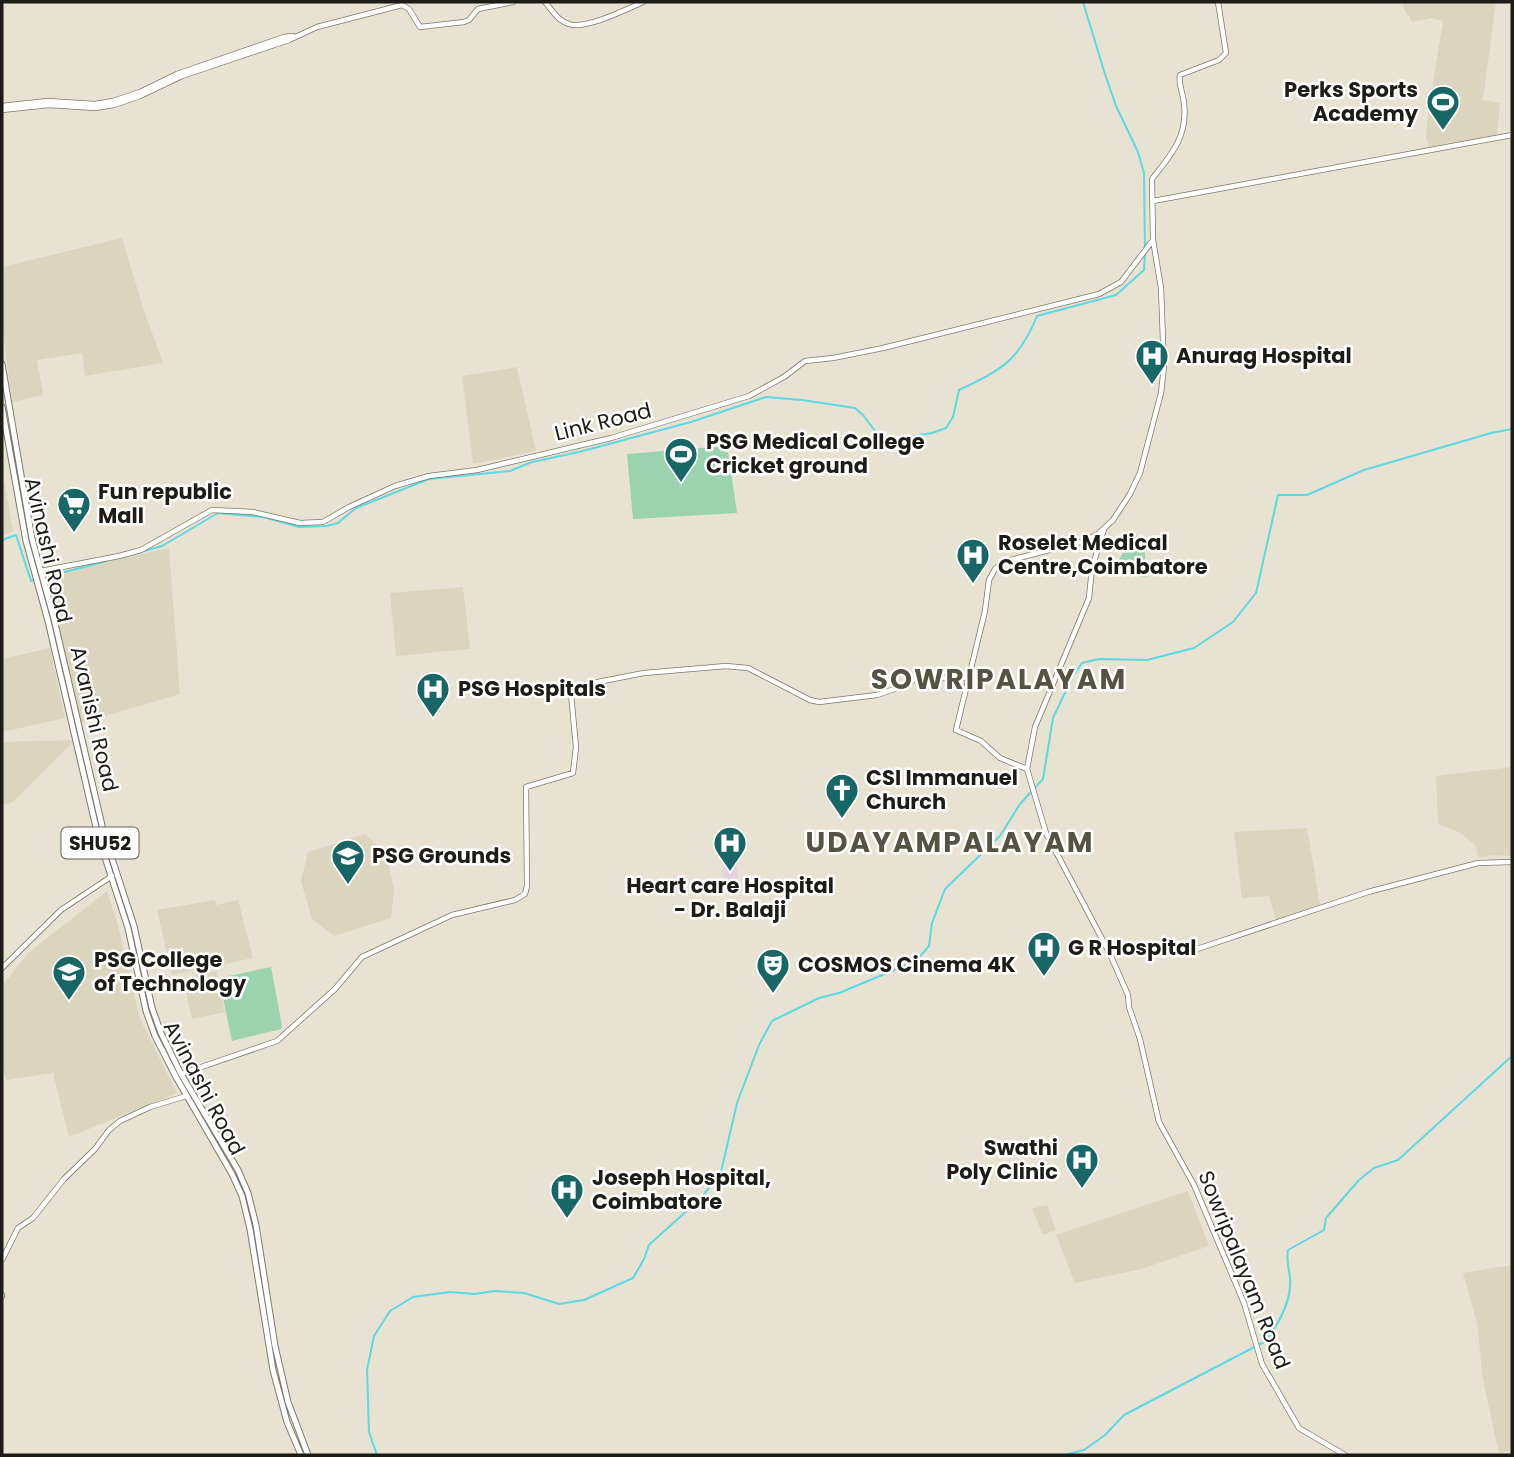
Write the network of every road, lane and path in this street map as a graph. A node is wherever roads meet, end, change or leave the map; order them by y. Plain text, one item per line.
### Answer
1 (513, 2) edge
2 (545, 2) edge
3 (643, 2) edge
4 (1218, 2) edge
5 (2, 108) edge
6 (1512, 135) edge
7 (1153, 201) junction
8 (1152, 242) junction
9 (2, 364) edge
10 (2, 407) edge
11 (1104, 528) junction
12 (40, 572) junction
13 (41, 582) junction
14 (967, 678) junction
15 (1027, 769) junction
16 (1512, 862) edge
17 (112, 876) junction
18 (1109, 952) junction
19 (2, 968) edge
20 (181, 1074) junction
21 (186, 1096) junction
22 (254, 1235) junction
23 (2, 1260) edge
24 (301, 1455) edge
25 (308, 1455) edge
26 (1345, 1455) edge

1 - 5 street
2 - 3 street
4 - 7 street
6 - 7 street
7 - 8 street
8 - 11 street
8 - 12 street, Link Road
9 - 12 main road, SHU52
10 - 12 main road, Avinashi Road / SHU52
11 - 14 street
11 - 15 street
12 - 13 main road, Avinashi Road / SHU52
13 - 17 main road, Avinashi Road / SHU52
13 - 20 main road, Avanishi Road / SHU52
14 - 15 street
14 - 20 street
15 - 18 street, Sowripalayam Road
16 - 18 street
17 - 19 street
17 - 21 main road, Avinashi Road / SHU52
18 - 26 street, Sowripalayam Road
20 - 22 main road, Avinashi Road / SHU52
21 - 22 main road, Avinashi Road / SHU52
21 - 23 street
22 - 24 main road, Avinashi Road / SHU52
22 - 25 main road, Avinashi Road / SHU52

